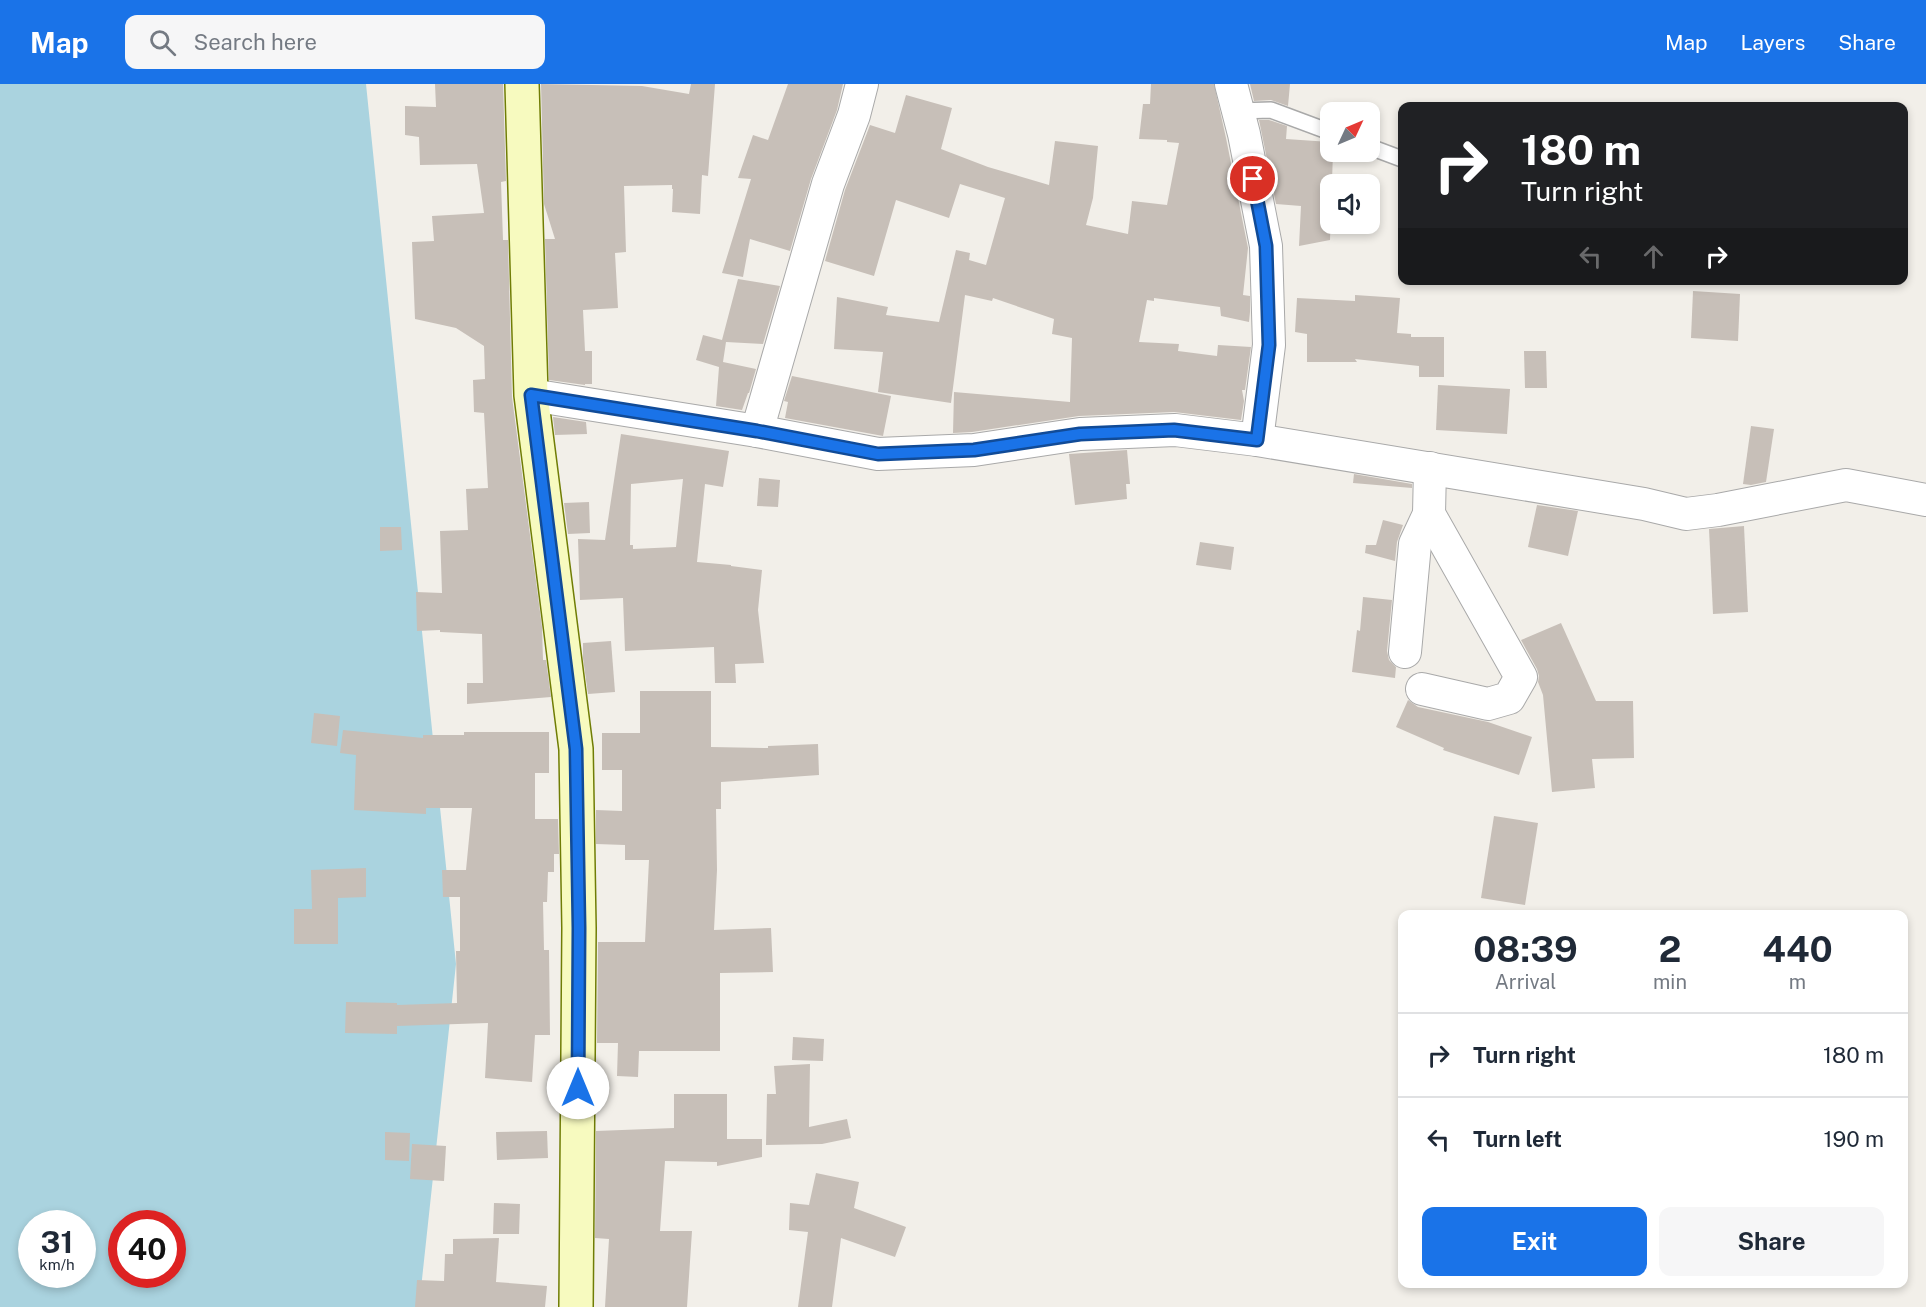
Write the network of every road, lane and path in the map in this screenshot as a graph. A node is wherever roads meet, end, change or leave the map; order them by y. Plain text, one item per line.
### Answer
1 (522, 84) edge
2 (862, 84) edge
3 (1234, 97) edge
4 (1320, 128) edge
5 (1380, 151) edge
6 (1398, 158) edge
7 (531, 395) junction
8 (757, 431) junction
9 (1257, 440) junction
10 (1430, 468) junction
11 (1926, 500) edge
12 (1429, 514) junction
13 (1405, 652) dead end
14 (1422, 689) dead end
15 (576, 1307) edge

1 - 7 street
2 - 8 street
3 - 4 lane
3 - 9 street
5 - 6 lane
7 - 8 street
7 - 15 street
8 - 9 street
9 - 10 street
10 - 11 street
10 - 12 street
12 - 13 street
12 - 14 street

